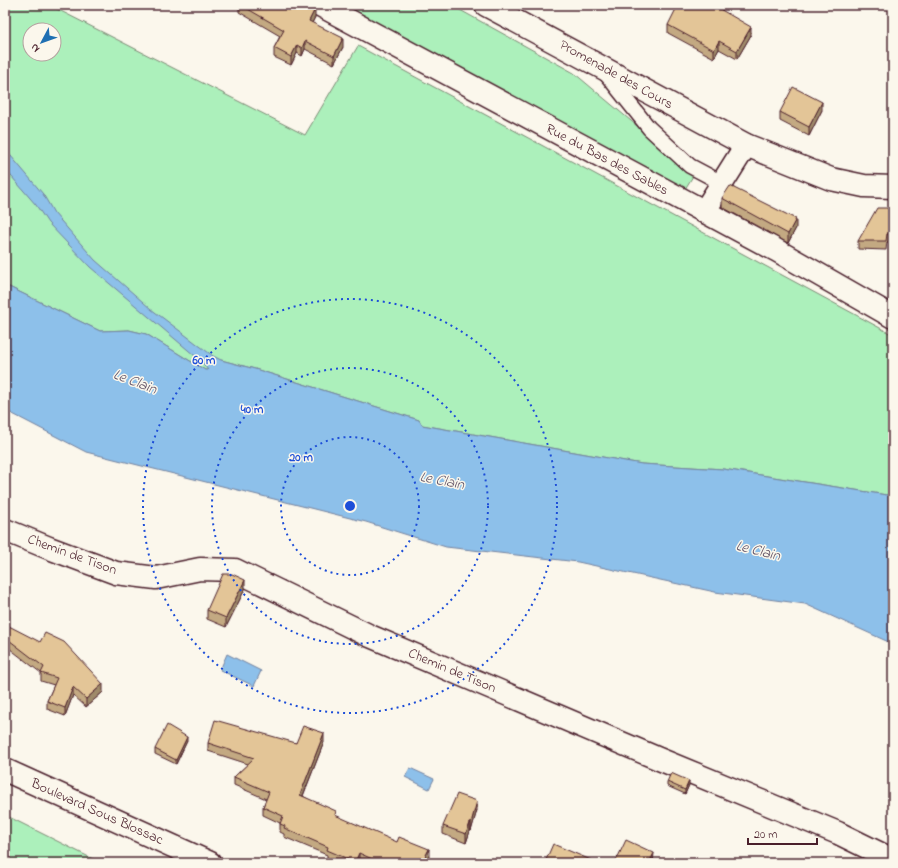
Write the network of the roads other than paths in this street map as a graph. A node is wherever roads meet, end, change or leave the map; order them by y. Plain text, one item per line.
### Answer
1 (320, 5) edge
2 (486, 5) edge
3 (600, 68) junction
4 (746, 145) junction
5 (722, 183) junction
6 (893, 187) edge
7 (704, 212) junction
8 (893, 318) edge
9 (5, 530) edge
10 (5, 770) edge
11 (893, 860) edge
12 (210, 863) edge

1 - 7 street, Rue du Bas des Sables
2 - 3 street, Promenade des Cours
3 - 4 street, Promenade des Cours
3 - 5 lane
4 - 5 street
4 - 6 street, Promenade des Cours
5 - 7 street
7 - 8 street, Rue du Bas des Sables
9 - 11 street, Chemin de Tison
10 - 12 street, Boulevard Sous Blossac

